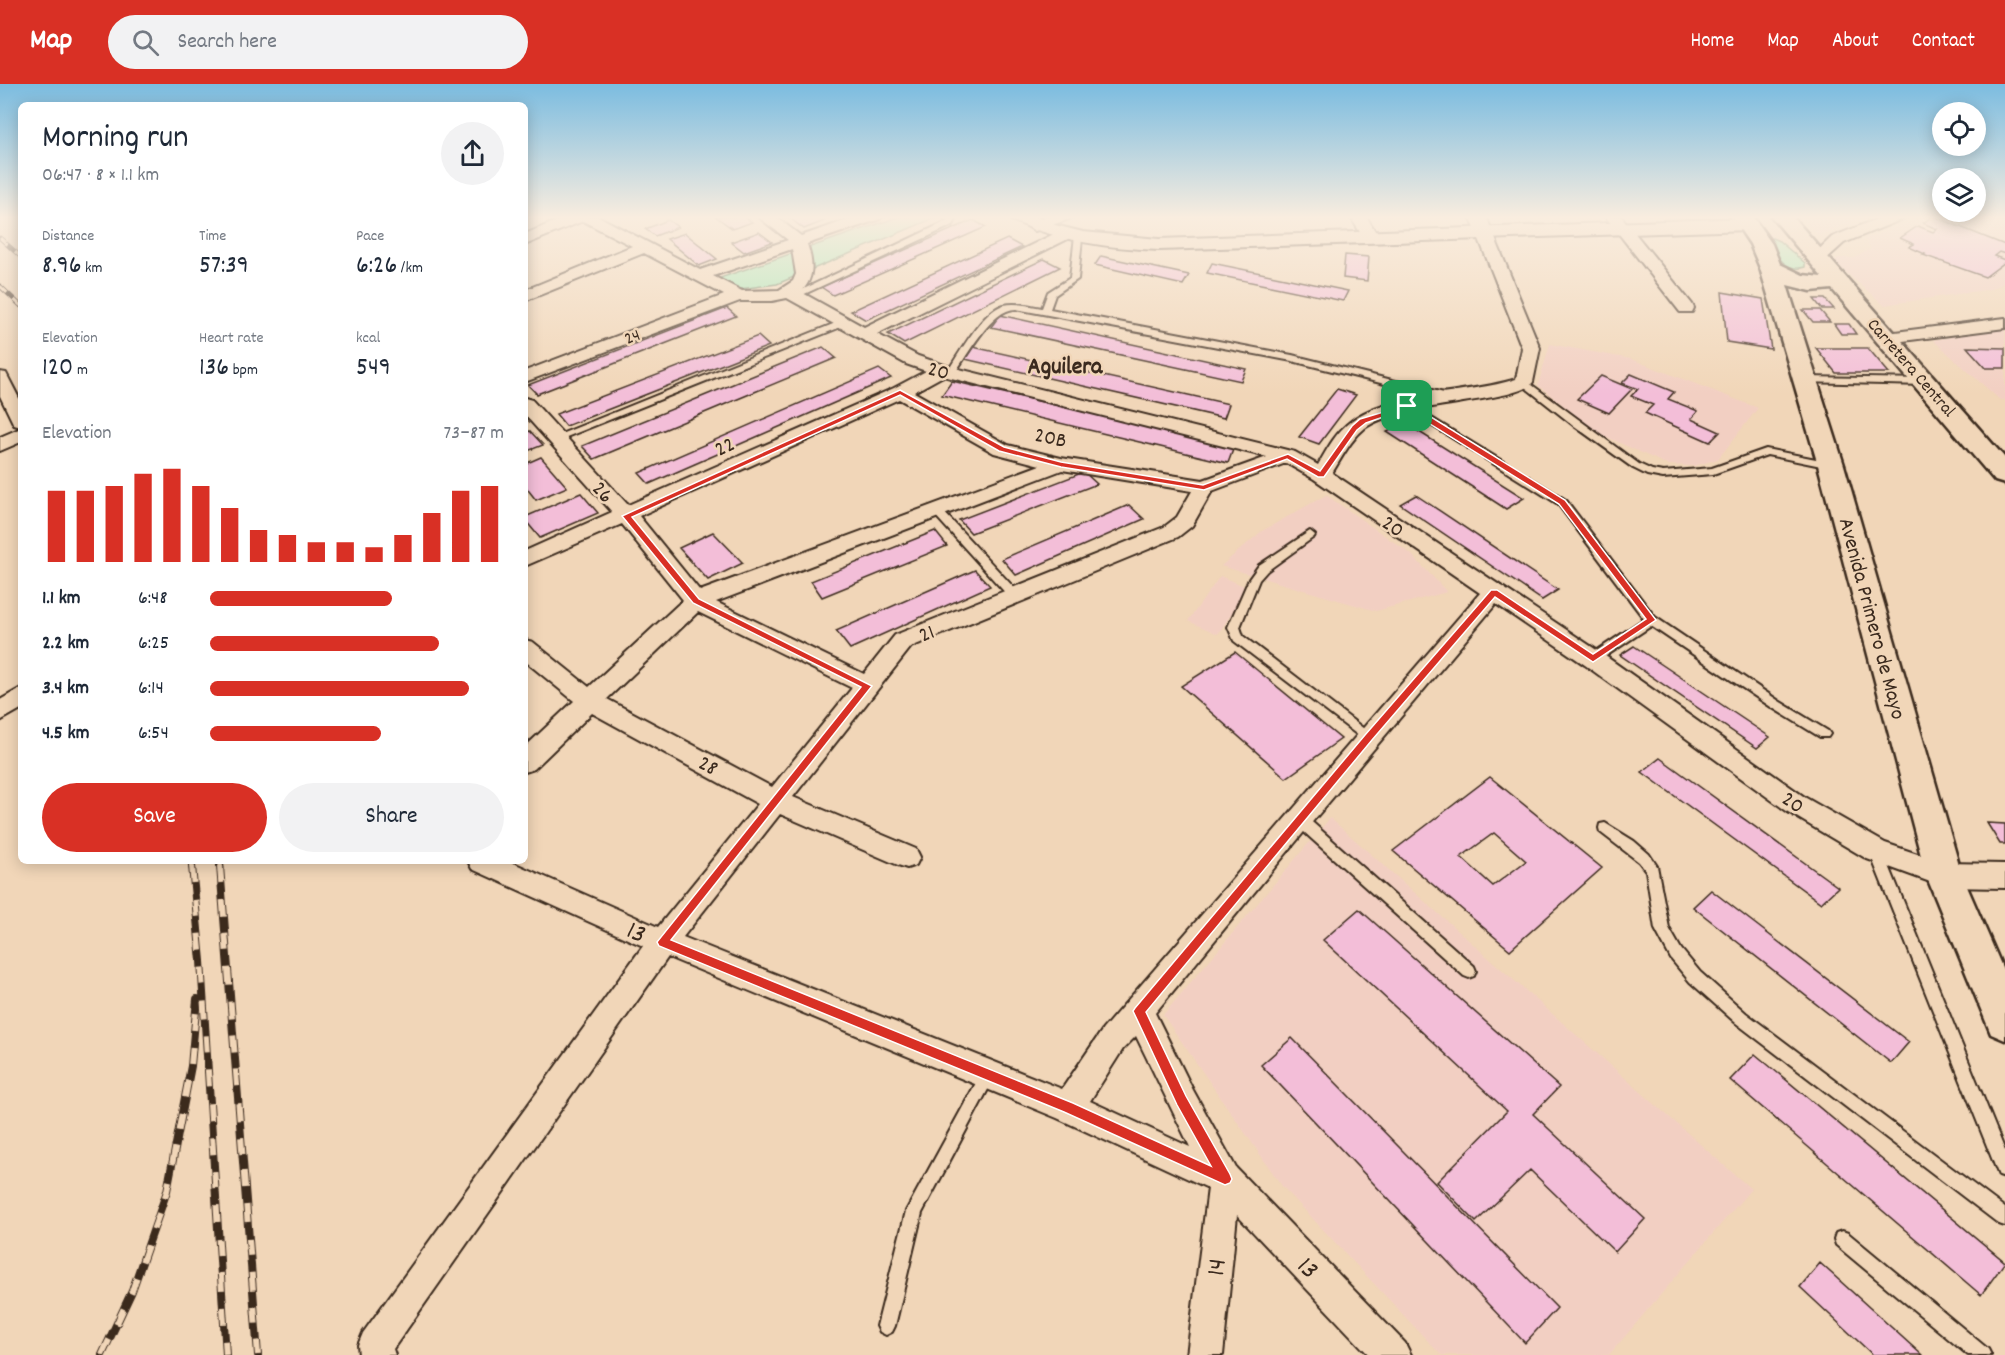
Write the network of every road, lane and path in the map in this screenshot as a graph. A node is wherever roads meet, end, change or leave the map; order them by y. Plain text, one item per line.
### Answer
1 (575, 275) edge
2 (803, 275) edge
3 (834, 275) edge
4 (979, 275) edge
5 (1074, 275) edge
6 (1503, 275) edge
7 (1660, 275) edge
8 (1773, 275) edge
9 (1783, 275) edge
10 (1832, 275) edge
11 (698, 276) edge
12 (1836, 280) junction
13 (792, 294) junction
14 (528, 295) edge
15 (738, 296) junction
16 (1686, 308) dead end
17 (1045, 310) junction
18 (843, 323) junction
19 (2005, 323) edge
20 (863, 334) junction
21 (1887, 338) junction
22 (946, 371) junction
23 (528, 376) edge
24 (0, 377) edge
25 (1805, 380) junction
26 (1524, 382) junction
27 (1925, 382) junction
28 (900, 392) junction
29 (1452, 398) junction
30 (1407, 406) junction
31 (528, 407) edge
32 (18, 416) edge
33 (18, 436) edge
34 (556, 438) junction
35 (0, 445) edge
36 (1288, 456) junction
37 (1061, 464) junction
38 (1831, 465) junction
39 (1321, 475) junction
40 (2005, 475) edge
41 (1204, 488) junction
42 (937, 511) junction
43 (627, 516) junction
44 (1310, 535) dead end
45 (528, 558) edge
46 (1494, 592) junction
47 (1014, 595) junction
48 (696, 601) junction
49 (1651, 620) junction
50 (528, 650) edge
51 (1593, 659) junction
52 (867, 686) junction
53 (18, 699) edge
54 (590, 700) junction
55 (0, 712) edge
56 (1824, 734) dead end
57 (1368, 738) junction
58 (528, 759) edge
59 (775, 801) junction
60 (1299, 819) junction
61 (1605, 828) dead end
62 (1876, 851) junction
63 (907, 857) dead end
64 (488, 864) edge
65 (1944, 875) junction
66 (2005, 876) edge
67 (663, 942) junction
68 (1469, 971) dead end
69 (1139, 1011) junction
70 (2005, 1021) edge
71 (988, 1075) junction
72 (1068, 1107) junction
73 (2005, 1170) edge
74 (1225, 1179) junction
75 (2005, 1218) edge
76 (1842, 1239) dead end
77 (885, 1326) dead end
78 (377, 1355) edge
79 (1205, 1355) edge
80 (1393, 1355) edge
81 (1982, 1355) edge

1 - 14 street
2 - 13 street
3 - 13 lane
4 - 20 street
5 - 17 lane
6 - 26 street
7 - 16 street
8 - 25 main road, Avenida Primero de Mayo
9 - 12 main road
10 - 12 main road, Carretera Central
11 - 15 street
12 - 21 main road, Carretera Central
13 - 15 street
13 - 18 street, 20
15 - 23 street, 24
17 - 22 lane
17 - 29 lane
18 - 20 street, 20
18 - 34 lane
19 - 21 street
20 - 22 street, 20
21 - 27 main road, Carretera Central
22 - 28 street, 22
22 - 36 street, 20
24 - 32 street
25 - 27 lane
25 - 38 main road, Avenida Primero de Mayo
26 - 29 street
26 - 38 lane
27 - 40 main road, Carretera Central
28 - 37 street, 20B
28 - 43 street, 22
29 - 30 street
30 - 39 street
30 - 49 lane
31 - 34 street, 26
33 - 35 street
34 - 43 street, 26
36 - 39 street, 20
36 - 41 street
37 - 41 street, 20B
37 - 42 street
38 - 65 main road, Avenida Primero de Mayo
39 - 46 street, 20
41 - 47 street, 21
42 - 47 lane
42 - 48 street
43 - 45 street, 22
43 - 48 street, 26
44 - 57 lane
46 - 51 street, 20
46 - 57 street
47 - 52 street, 21
48 - 52 street, 26
48 - 54 street
49 - 51 lane
49 - 56 lane
50 - 54 street, 28
51 - 62 street, 20
52 - 59 street, 21
53 - 55 street
54 - 58 street
54 - 59 street, 28
57 - 60 street
59 - 63 street, 28
59 - 67 street, 21
60 - 68 lane
60 - 69 street
61 - 75 lane
62 - 65 street, 20
62 - 73 lane
64 - 67 street, 13
65 - 66 street, 20
65 - 70 main road, Avenida Primero de Mayo
67 - 71 street, 13
67 - 78 street, 21
69 - 72 street
69 - 74 street, 13
71 - 72 street, 13
71 - 77 lane
72 - 74 street, 13
74 - 79 street, 14
74 - 80 street, 13
76 - 81 lane

